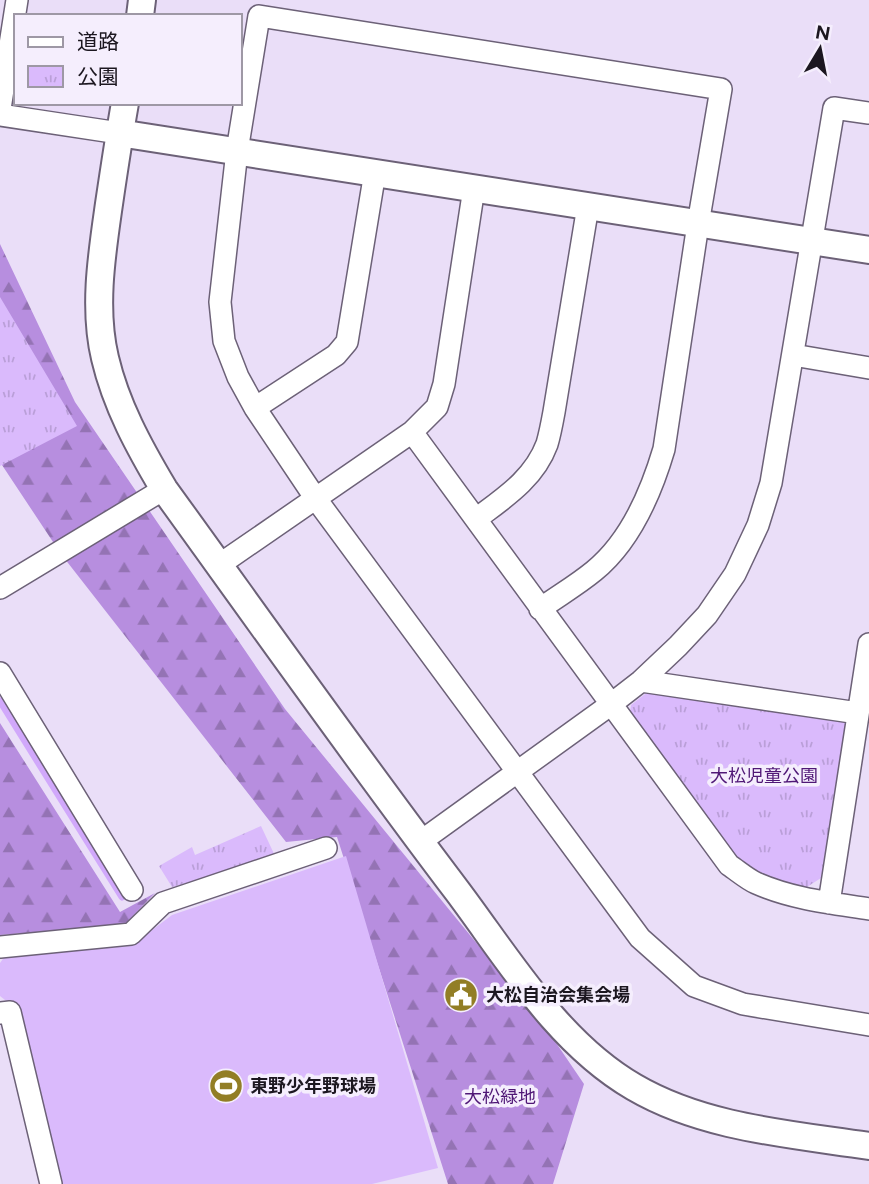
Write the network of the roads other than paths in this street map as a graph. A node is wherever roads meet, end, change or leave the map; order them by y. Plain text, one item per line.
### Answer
1 (14, 19) edge
2 (125, 105) edge
3 (0, 109) edge
4 (869, 113) edge
5 (0, 115) edge
6 (119, 133) junction
7 (237, 151) junction
8 (375, 172) junction
9 (474, 188) junction
10 (588, 206) junction
11 (698, 224) junction
12 (812, 241) junction
13 (869, 250) edge
14 (793, 355) junction
15 (869, 368) edge
16 (255, 408) junction
17 (412, 432) junction
18 (164, 489) junction
19 (316, 499) junction
20 (476, 519) junction
21 (219, 565) junction
22 (0, 588) edge
23 (540, 609) junction
24 (869, 644) edge
25 (0, 673) edge
26 (641, 681) junction
27 (610, 705) junction
28 (858, 713) junction
29 (517, 773) junction
30 (420, 842) junction
31 (326, 848) dead end
32 (132, 890) dead end
33 (830, 903) junction
34 (869, 909) edge
35 (0, 947) edge
36 (0, 1013) edge
37 (869, 1025) edge
38 (869, 1146) edge
39 (51, 1184) edge

1 - 3 street
2 - 6 street
4 - 12 street
5 - 6 street
6 - 7 street
6 - 18 street
7 - 8 street
7 - 11 street
7 - 16 street
8 - 9 street
8 - 16 street
9 - 10 street
9 - 17 street
10 - 11 street
10 - 20 street
11 - 12 street
11 - 23 street
12 - 13 street
12 - 14 street
14 - 15 street
14 - 26 street
16 - 19 street
17 - 19 street
17 - 20 street
18 - 21 street
18 - 22 street
19 - 21 street
19 - 29 street
20 - 23 street
21 - 30 street
23 - 27 street
24 - 28 street
25 - 32 street
26 - 27 street
26 - 28 street
27 - 29 street
27 - 33 street
28 - 33 street
29 - 30 street
29 - 37 street
30 - 38 street
31 - 35 street
33 - 34 street
36 - 39 street

